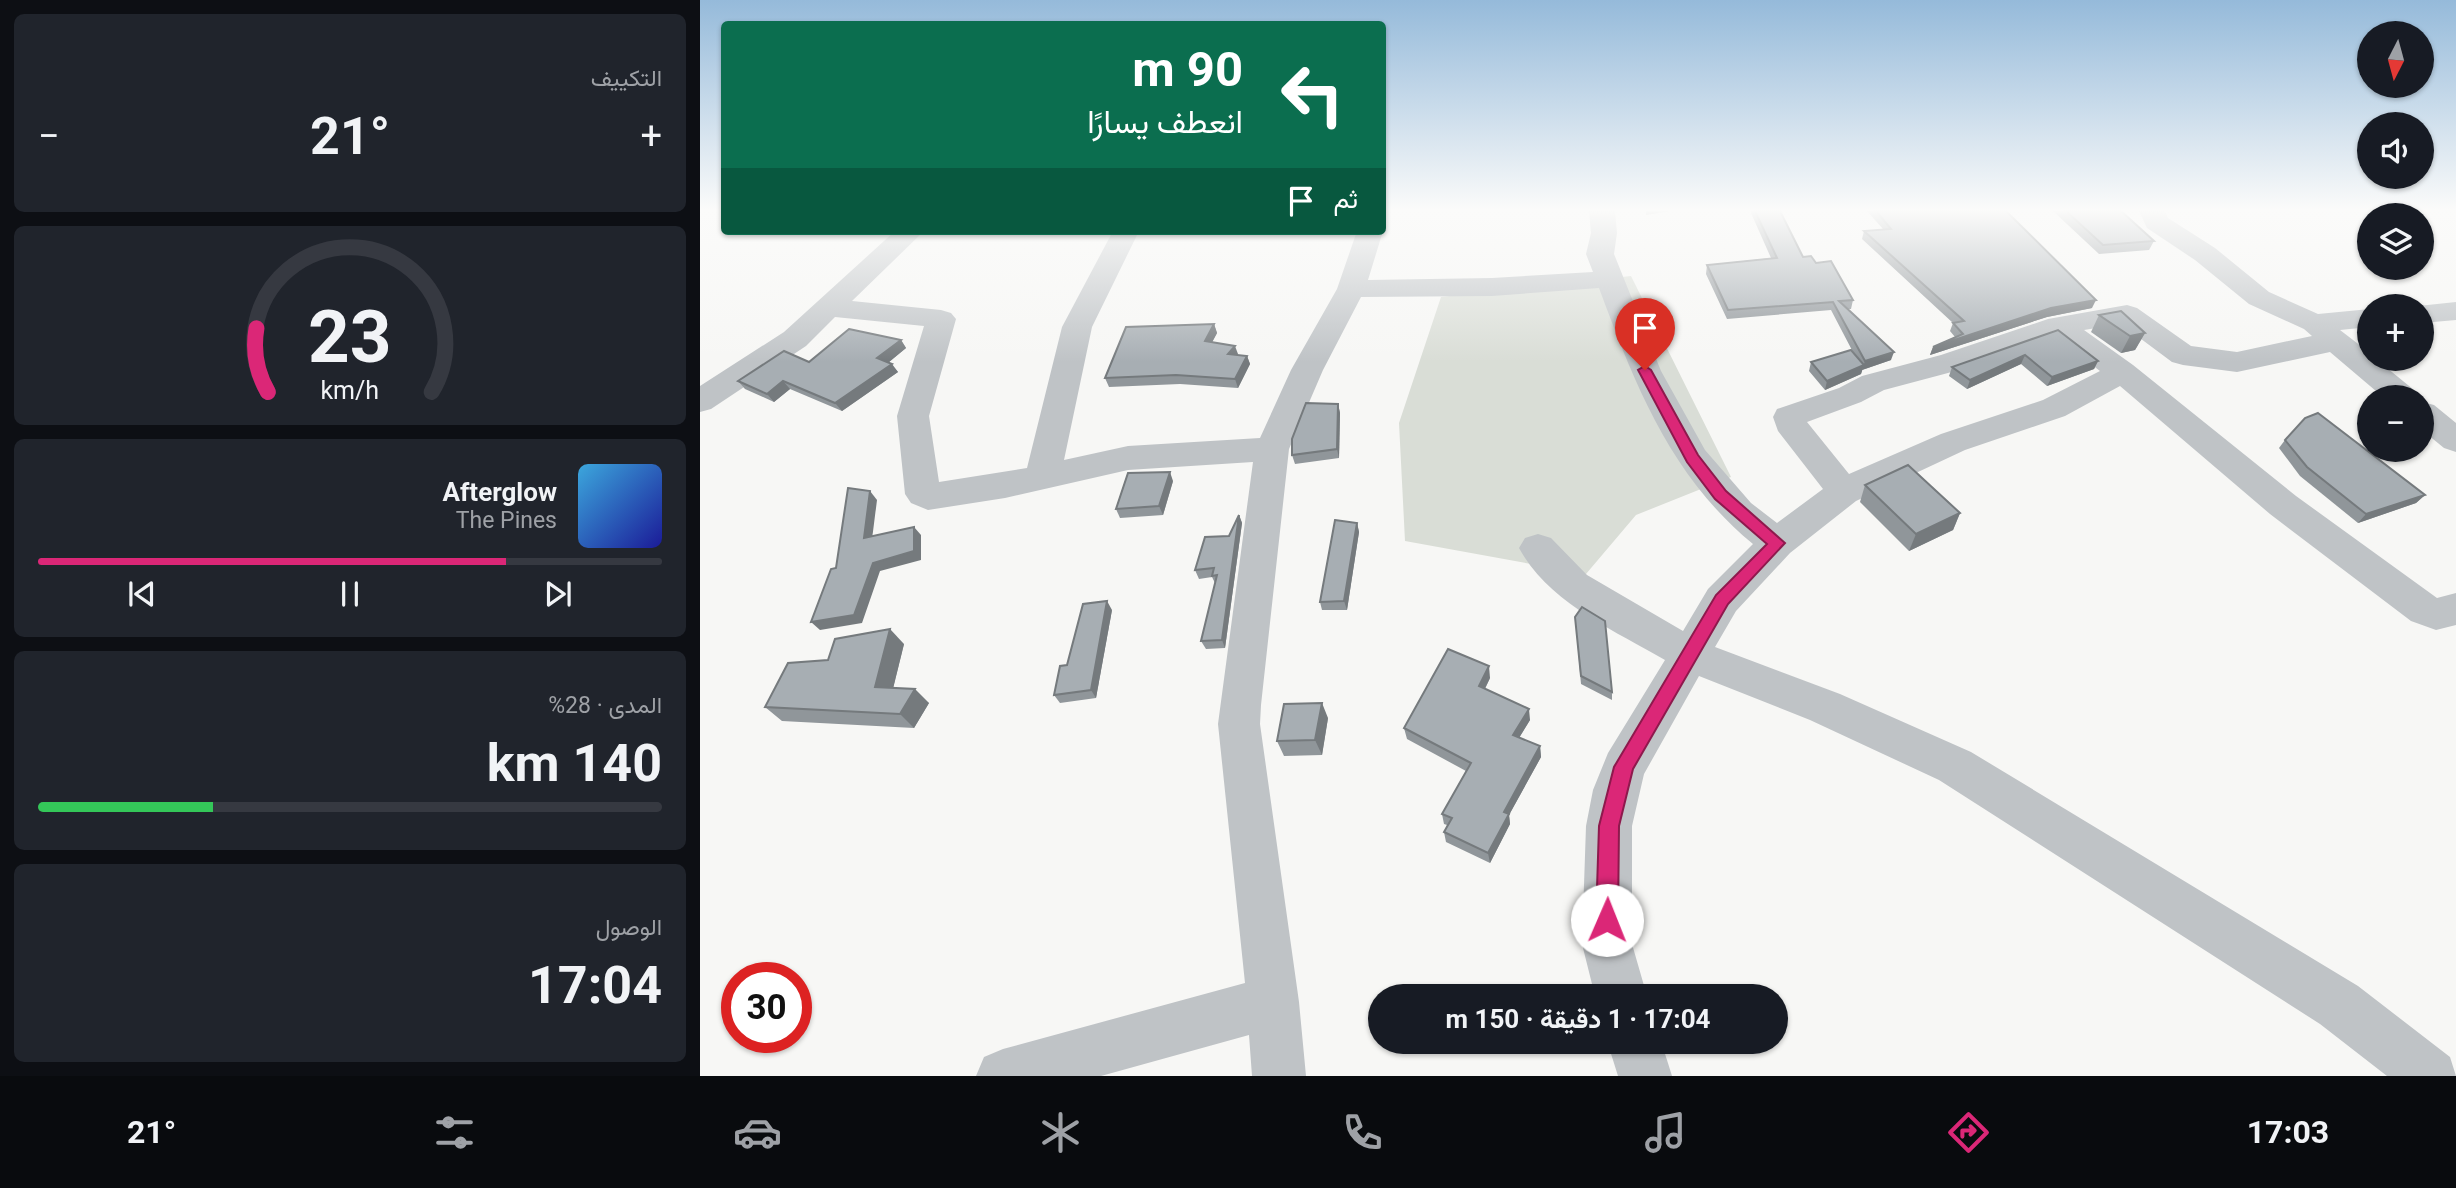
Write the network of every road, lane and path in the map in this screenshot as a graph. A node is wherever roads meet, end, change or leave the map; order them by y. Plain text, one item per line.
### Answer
1 (876, 261) edge
2 (1111, 261) edge
3 (1360, 261) edge
4 (1603, 261) edge
5 (2214, 261) edge
6 (1610, 279) junction
7 (1350, 289) junction
8 (830, 308) junction
9 (2456, 311) edge
10 (2434, 313) edge
11 (2357, 322) edge
12 (2058, 326) junction
13 (2324, 332) junction
14 (2122, 372) junction
15 (2388, 385) edge
16 (700, 401) edge
17 (2434, 422) edge
18 (2456, 440) edge
19 (1272, 449) junction
20 (1043, 475) junction
21 (1844, 492) junction
22 (1777, 543) junction
23 (1538, 548) dead end
24 (2456, 609) edge
25 (1690, 655) junction
26 (1617, 984) edge
27 (1273, 1002) junction
28 (1638, 1054) edge
29 (1003, 1076) edge
30 (1279, 1076) edge
31 (1645, 1076) edge
32 (2431, 1076) edge

1 - 8 street
2 - 20 street
3 - 7 street
4 - 6 street
5 - 13 street
6 - 7 street
6 - 22 street
7 - 19 street
8 - 16 street
8 - 20 street
9 - 10 street
11 - 13 street
12 - 13 street
12 - 14 street
12 - 21 street
13 - 15 street
14 - 21 street
14 - 24 street
17 - 18 street
19 - 20 street
19 - 27 street
21 - 22 street
22 - 25 street
23 - 25 street
25 - 26 street
25 - 32 street
27 - 29 street
27 - 30 street
28 - 31 street

